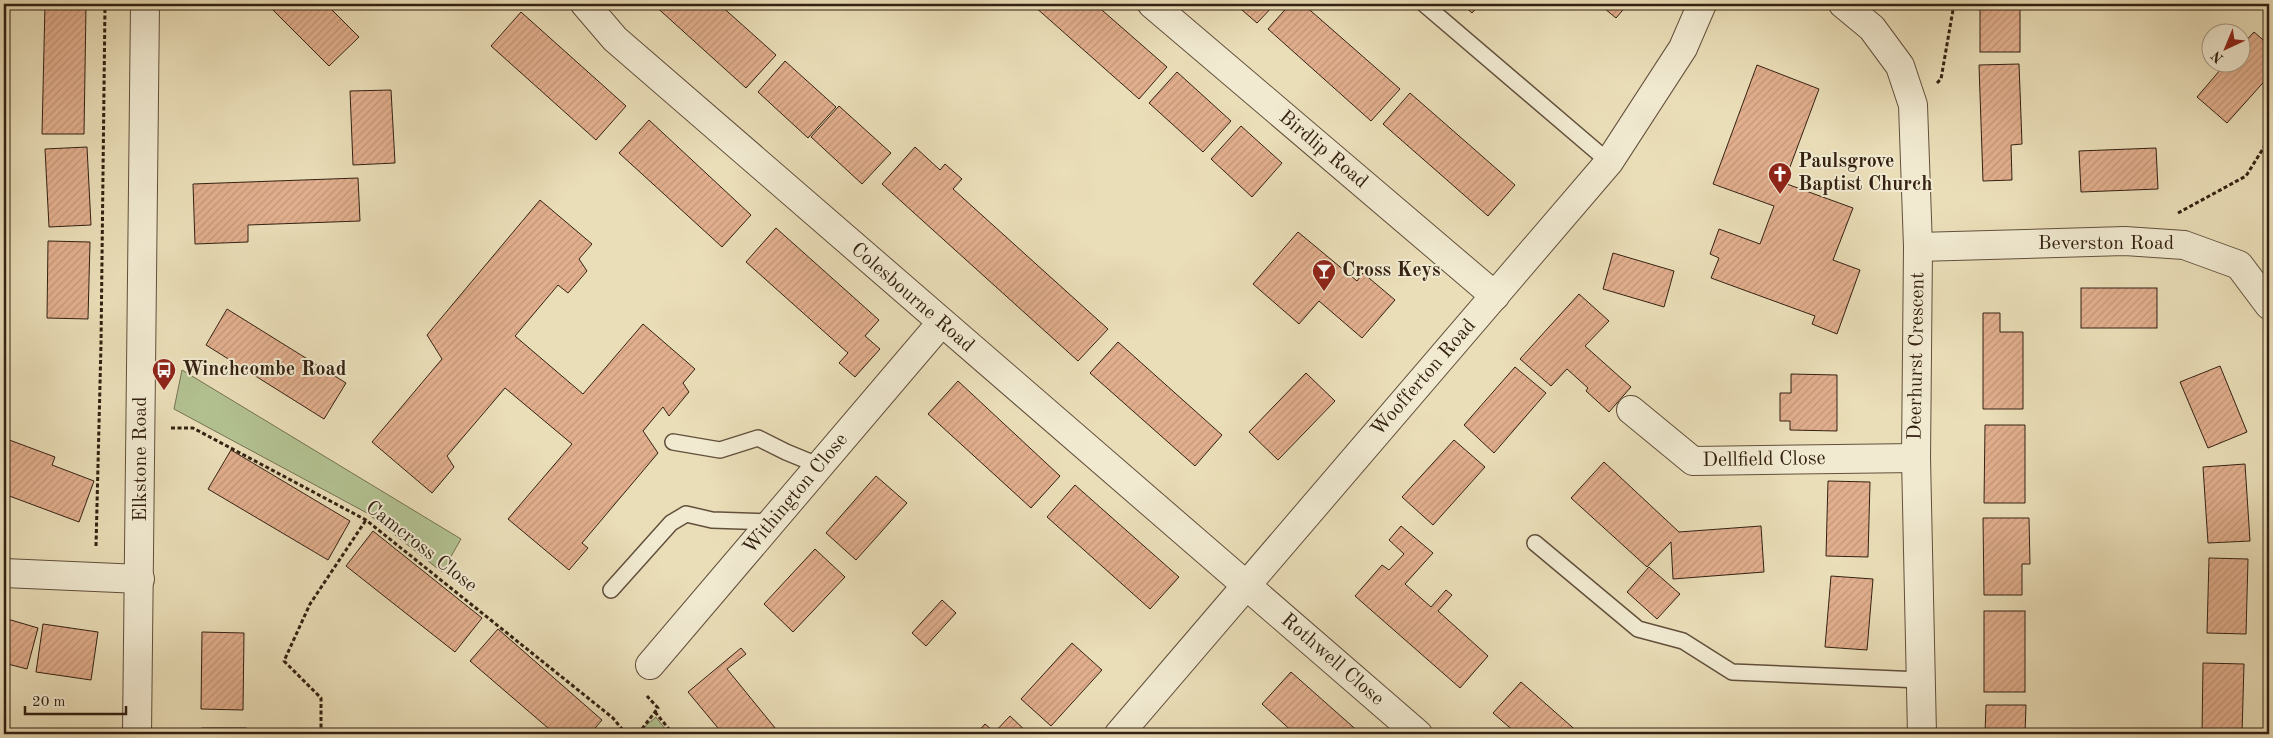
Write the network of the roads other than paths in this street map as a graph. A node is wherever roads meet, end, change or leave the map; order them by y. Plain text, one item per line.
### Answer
1 (145, 4) edge
2 (585, 4) edge
3 (1152, 4) edge
4 (1424, 4) edge
5 (1702, 4) edge
6 (1843, 4) edge
7 (1609, 162) junction
8 (1918, 247) junction
9 (1495, 296) junction
10 (2269, 305) edge
11 (941, 323) junction
12 (1632, 410) dead end
13 (673, 442) dead end
14 (1916, 458) junction
15 (820, 466) junction
16 (772, 522) junction
17 (1535, 543) dead end
18 (4, 572) edge
19 (140, 579) junction
20 (1246, 586) junction
21 (611, 590) dead end
22 (645, 678) road end
23 (1920, 680) junction
24 (137, 734) edge
25 (1119, 734) edge
26 (1418, 734) edge
27 (1922, 734) edge

1 - 19 street, Elkstone Road
2 - 11 street, Colesbourne Road
3 - 9 street, Birdlip Road
4 - 7 lane
5 - 7 street, Woofferton Road
6 - 8 street, Deerhurst Crescent
7 - 9 street, Woofferton Road
8 - 10 street, Beverston Road
8 - 14 street, Deerhurst Crescent
9 - 20 street, Woofferton Road
11 - 15 street, Withington Close
11 - 20 street, Colesbourne Road
12 - 14 street, Dellfield Close
13 - 15 lane
14 - 23 street, Deerhurst Crescent
15 - 16 street, Withington Close
16 - 21 lane
16 - 22 street, Withington Close
17 - 23 lane
18 - 19 street
19 - 24 street, Elkstone Road
20 - 25 street, Woofferton Road
20 - 26 street, Rothwell Close
23 - 27 street, Deerhurst Crescent

